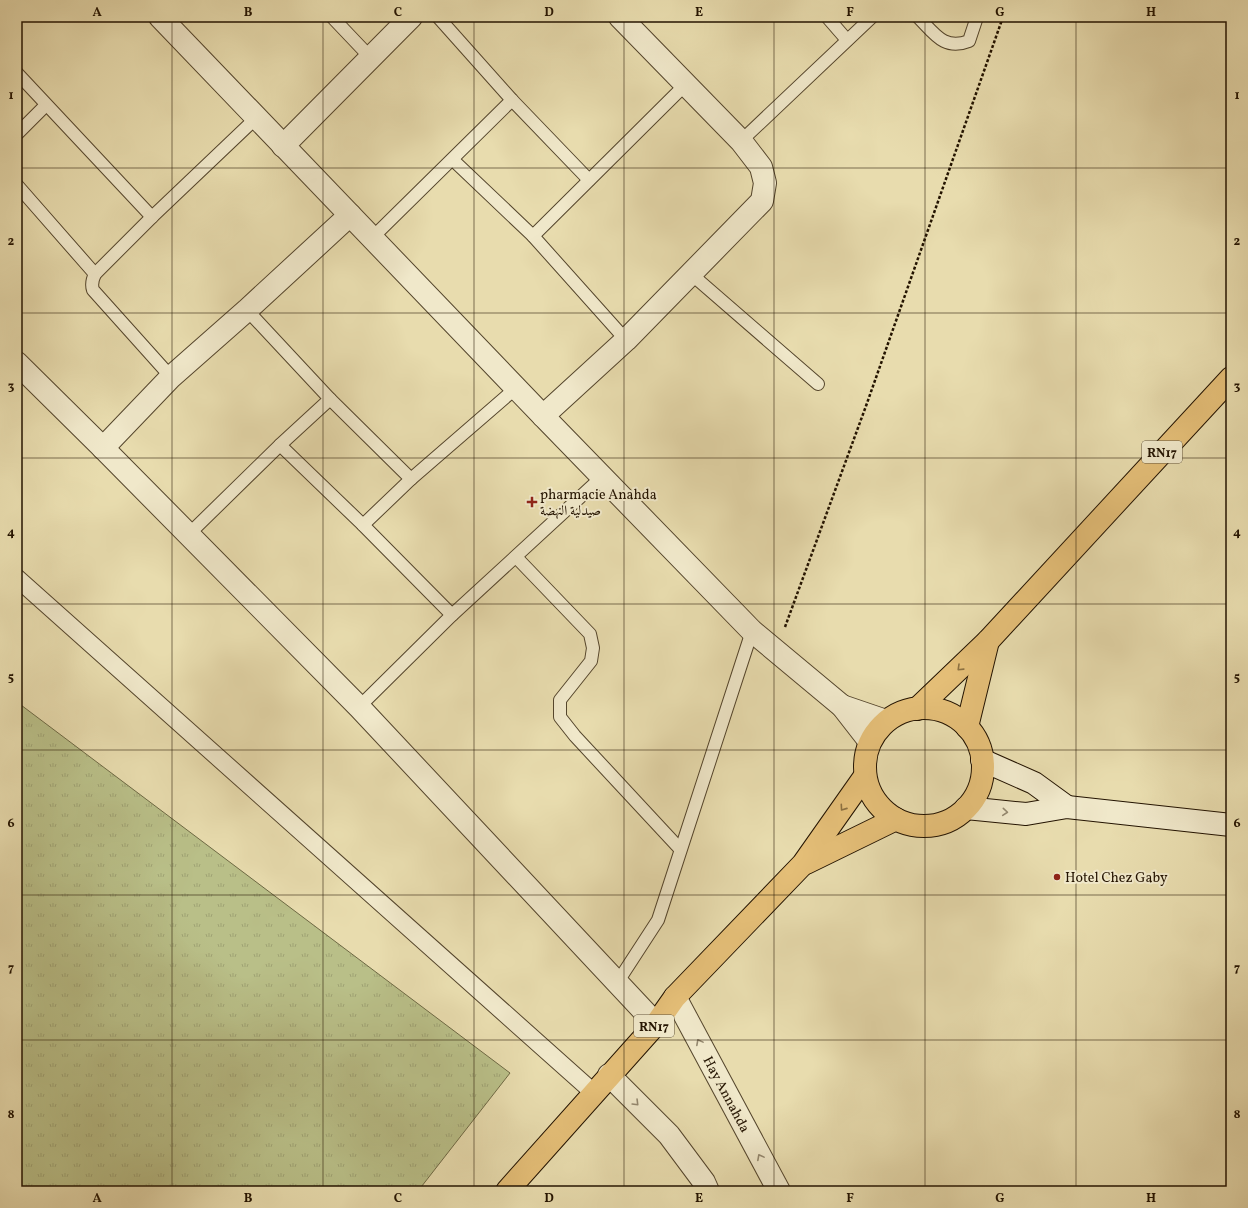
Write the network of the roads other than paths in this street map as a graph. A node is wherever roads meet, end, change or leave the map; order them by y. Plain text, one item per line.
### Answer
1 (160, 17) edge
2 (332, 17) edge
3 (411, 17) edge
4 (438, 17) edge
5 (620, 17) edge
6 (827, 17) edge
7 (872, 17) edge
8 (918, 17) edge
9 (977, 17) edge
10 (847, 40) junction
11 (370, 57) junction
12 (17, 73) edge
13 (686, 84) junction
14 (512, 100) junction
15 (46, 105) junction
16 (256, 118) junction
17 (17, 134) edge
18 (741, 141) junction
19 (283, 146) junction
20 (453, 160) junction
21 (589, 180) junction
22 (17, 185) edge
23 (350, 215) junction
24 (152, 217) junction
25 (533, 236) junction
26 (372, 238) junction
27 (690, 273) junction
28 (95, 274) junction
29 (247, 310) junction
30 (626, 340) junction
31 (17, 363) edge
32 (171, 377) junction
33 (1231, 378) edge
34 (818, 384) dead end
35 (516, 388) junction
36 (330, 398) junction
37 (543, 416) junction
38 (280, 445) junction
39 (103, 448) junction
40 (602, 476) junction
41 (411, 479) junction
42 (364, 525) junction
43 (188, 535) junction
44 (516, 557) junction
45 (17, 578) edge
46 (452, 615) junction
47 (752, 631) junction
48 (988, 641) junction
49 (842, 706) junction
50 (359, 707) junction
51 (917, 709) junction
52 (886, 721) junction
53 (967, 727) junction
54 (870, 742) junction
55 (982, 760) junction
56 (866, 776) junction
57 (1067, 807) junction
58 (966, 808) junction
59 (896, 819) junction
60 (1231, 825) edge
61 (680, 849) junction
62 (803, 864) junction
63 (617, 983) junction
64 (675, 997) junction
65 (656, 1024) junction
66 (609, 1075) junction
67 (594, 1094) junction
68 (507, 1191) edge
69 (708, 1191) edge
70 (778, 1191) edge

1 - 16 street
2 - 11 lane
3 - 11 street
4 - 14 lane
5 - 13 street
6 - 10 lane
7 - 10 lane
8 - 9 lane
10 - 18 lane
11 - 19 street
12 - 15 lane
13 - 18 street
13 - 21 lane
14 - 20 lane
14 - 21 lane
15 - 17 lane
15 - 24 lane
16 - 19 street
16 - 24 lane
18 - 27 street
19 - 23 street
20 - 25 lane
20 - 26 lane
21 - 25 lane
22 - 28 lane
23 - 26 street
23 - 29 street
24 - 28 lane
25 - 30 lane
26 - 35 street
27 - 30 street
27 - 34 lane
28 - 32 lane
29 - 32 street
29 - 36 lane
30 - 37 street
31 - 39 street
32 - 39 street
33 - 48 main road, RN17
35 - 37 street
35 - 41 lane
36 - 38 lane
36 - 41 lane
37 - 40 street
38 - 42 lane
38 - 43 lane
39 - 43 street
40 - 44 lane
40 - 47 street
41 - 42 lane
42 - 46 lane
43 - 50 street
44 - 46 lane
44 - 61 lane
45 - 67 street
46 - 50 lane
47 - 49 street
47 - 61 lane
48 -> 51 main road, RN17
48 - 53 main road, RN17
49 - 52 street
49 - 54 street
50 - 63 street
51 - 52 main road, RN17
51 - 53 main road, RN17
52 - 54 main road, RN17
53 - 55 main road, RN17
54 - 56 main road, RN17
55 - 57 street
55 - 58 main road, RN17
56 - 59 main road, RN17
56 -> 62 main road, RN17
58 -> 57 street
57 - 60 street
58 - 59 main road, RN17
59 - 62 main road, RN17
61 - 63 lane
62 - 64 main road, RN17
63 - 65 street
64 - 65 main road, RN17
70 -> 64 street, Hay Annahda
65 - 66 main road, RN17
66 - 67 main road, RN17
66 -> 69 street
67 - 68 main road, RN17

